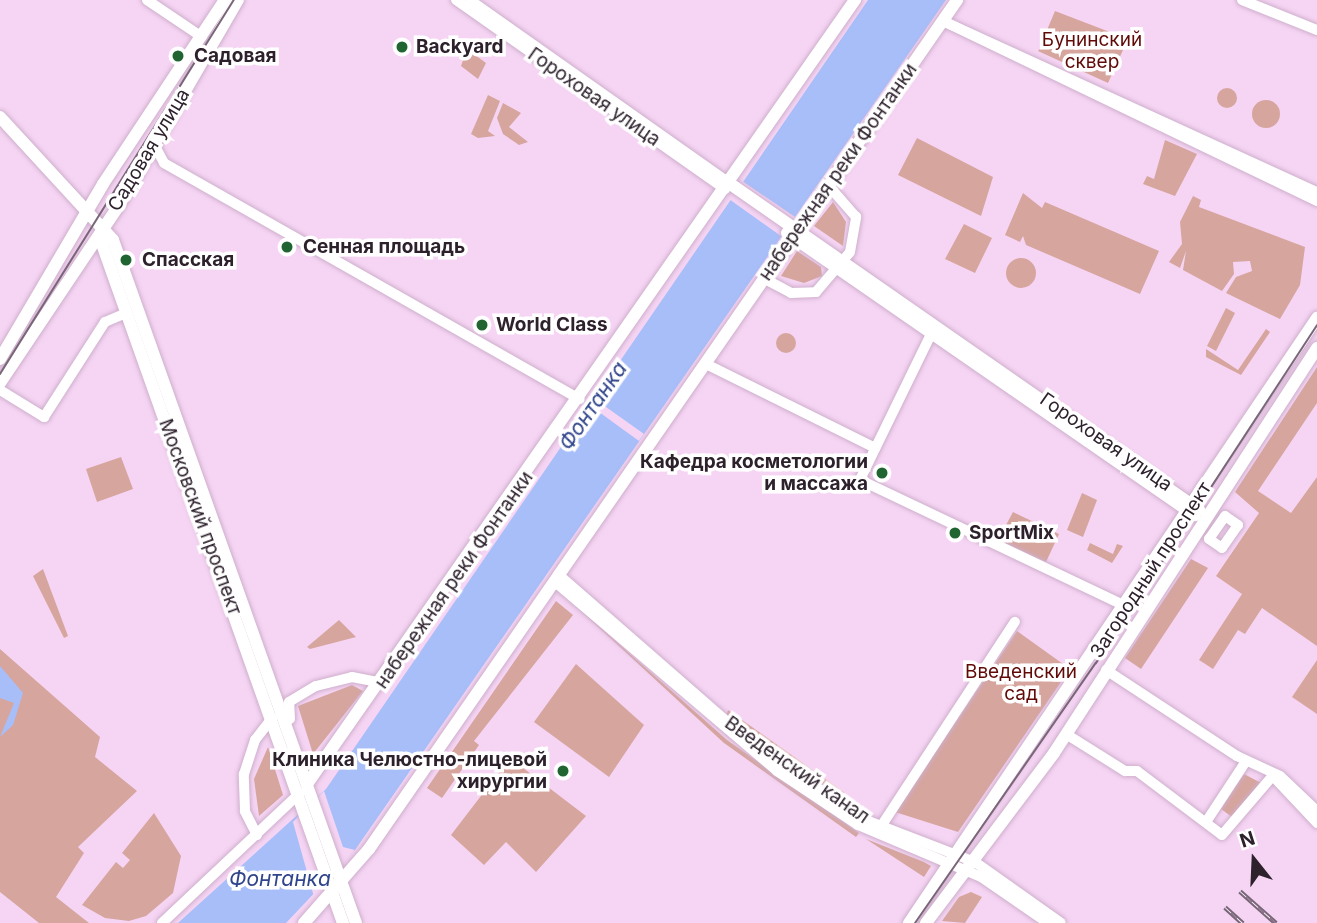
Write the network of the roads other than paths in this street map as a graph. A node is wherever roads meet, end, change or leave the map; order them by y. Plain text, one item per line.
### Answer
1 (147, 0) edge
2 (225, 0) edge
3 (239, 0) edge
4 (456, 0) edge
5 (470, 0) edge
6 (855, 0) edge
7 (957, 0) edge
8 (1242, 0) edge
9 (943, 20) junction
10 (1317, 30) edge
11 (201, 37) junction
12 (0, 117) edge
13 (155, 146) junction
14 (164, 163) junction
15 (142, 167) junction
16 (114, 168) junction
17 (830, 186) junction
18 (731, 188) junction
19 (70, 189) junction
20 (1317, 192) edge
21 (1317, 201) edge
22 (95, 219) junction
23 (791, 231) junction
24 (107, 261) junction
25 (841, 265) junction
26 (74, 269) junction
27 (765, 279) junction
28 (126, 313) junction
29 (1317, 318) edge
30 (933, 329) junction
31 (1317, 348) edge
32 (0, 359) edge
33 (706, 364) junction
34 (0, 383) edge
35 (0, 390) edge
36 (580, 399) junction
37 (875, 448) junction
38 (1192, 508) junction
39 (1205, 519) junction
40 (1217, 527) dead end
41 (557, 579) junction
42 (1127, 607) junction
43 (1015, 622) dead end
44 (1105, 670) junction
45 (383, 683) junction
46 (272, 719) junction
47 (1066, 734) junction
48 (297, 757) junction
49 (1247, 761) junction
50 (1271, 777) junction
51 (305, 795) junction
52 (1317, 811) edge
53 (1206, 822) junction
54 (1317, 823) edge
55 (879, 831) junction
56 (257, 835) junction
57 (953, 860) junction
58 (971, 867) junction
59 (343, 885) junction
60 (331, 890) junction
61 (162, 923) edge
62 (304, 923) edge
63 (343, 923) edge
64 (356, 923) edge
65 (909, 923) edge
66 (926, 923) edge
67 (1048, 923) edge
68 (1061, 923) edge

1 - 11 street
2 - 11 main road, Садовая улица
3 - 13 main road, Садовая улица
4 - 18 street, Гороховая улица
5 - 18 street, Гороховая улица
6 - 18 main road, набережная реки Фонтанки
7 - 9 main road, набережная реки Фонтанки
8 - 10 street
9 - 17 main road, набережная реки Фонтанки
9 - 20 street
9 - 21 street
11 - 16 main road, Садовая улица
12 - 19 main road
13 - 14 street
13 - 15 main road, Садовая улица
14 - 15 street
14 - 36 street
15 - 22 main road, Садовая улица
16 - 19 main road
16 - 22 main road, Садовая улица
17 - 23 main road, набережная реки Фонтанки
17 - 25 street
18 - 23 main road, Гороховая улица
18 - 36 main road, набережная реки Фонтанки
19 - 22 main road
22 - 24 main road, Московский проспект
22 - 26 main road
22 - 32 main road, Садовая улица
22 - 48 main road, Московский проспект
23 - 25 main road, Гороховая улица
23 - 27 main road, набережная реки Фонтанки
24 - 26 main road
24 - 28 main road, Московский проспект
25 - 27 street
25 - 30 main road, Гороховая улица
26 - 34 main road
27 - 33 main road, набережная реки Фонтанки
28 - 35 street
28 - 46 main road, Московский проспект
29 - 38 main road, Загородный проспект
30 - 37 street
30 - 38 main road, Гороховая улица
31 - 39 main road, Загородный проспект
33 - 37 street
33 - 41 main road, набережная реки Фонтанки
36 - 45 main road, набережная реки Фонтанки
37 - 42 street
38 - 39 main road, Гороховая улица
38 - 42 main road, Загородный проспект
39 - 40 street
39 - 44 main road, Загородный проспект
41 - 55 street, Введенский канал
41 - 59 main road, набережная реки Фонтанки
42 - 57 main road, Загородный проспект
43 - 55 street
44 - 47 main road, Загородный проспект
44 - 49 street
45 - 48 street
45 - 51 main road, набережная реки Фонтанки
46 - 51 main road, Московский проспект
46 - 56 street
47 - 53 street
47 - 58 main road, Загородный проспект
48 - 51 main road, Московский проспект
49 - 50 street
49 - 53 street
50 - 52 street
50 - 53 street
50 - 54 street
51 - 56 street, набережная реки Фонтанки
51 - 59 main road
51 - 60 main road
55 - 57 street, Введенский канал
56 - 61 street, набережная реки Фонтанки
57 - 58 street, Введенский канал
57 - 65 main road, Загородный проспект
58 - 66 main road, Загородный проспект
58 - 67 street, Введенский канал
58 - 68 street, Введенский канал
59 - 60 main road, набережная реки Фонтанки
59 - 64 main road
60 - 62 main road, набережная реки Фонтанки
60 - 63 main road

